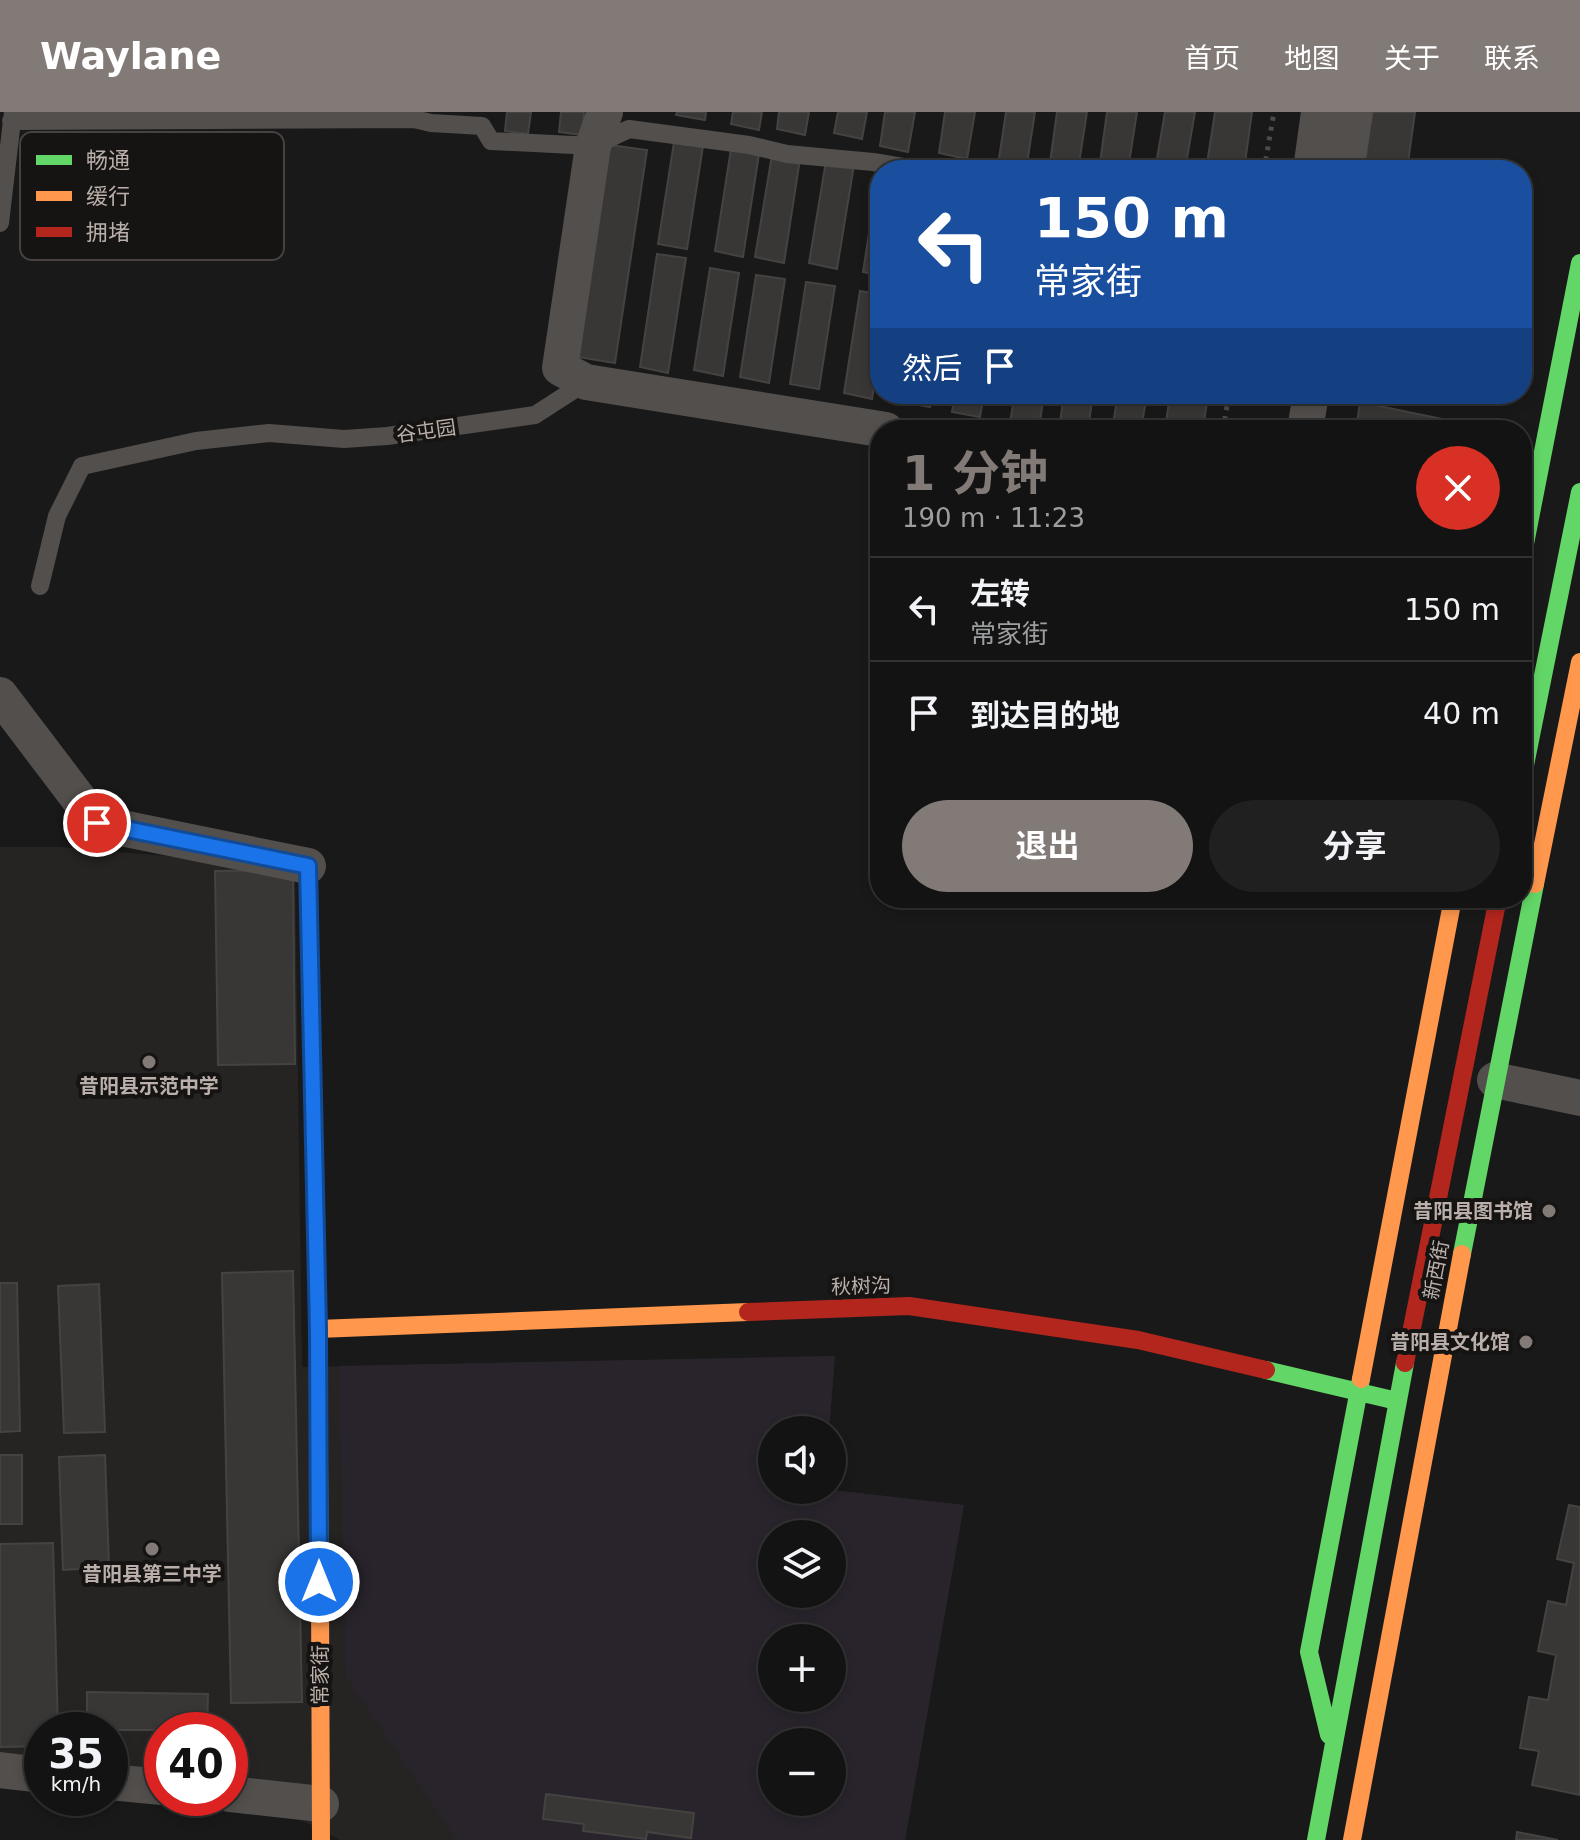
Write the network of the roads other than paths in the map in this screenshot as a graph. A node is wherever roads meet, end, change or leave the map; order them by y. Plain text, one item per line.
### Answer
1 (605, 112) edge
2 (1319, 112) edge
3 (1355, 112) edge
4 (12, 116) edge
5 (414, 116) edge
6 (593, 146) junction
7 (1312, 160) edge
8 (1348, 160) edge
9 (870, 162) edge
10 (0, 223) edge
11 (1580, 263) edge
12 (586, 382) junction
13 (870, 427) edge
14 (1580, 492) edge
15 (1532, 501) edge
16 (1571, 539) junction
17 (1532, 541) edge
18 (40, 586) dead end
19 (1580, 662) edge
20 (0, 695) edge
21 (1532, 731) edge
22 (308, 866) joint
23 (1532, 898) edge
24 (1451, 908) edge
25 (1496, 908) edge
26 (1530, 908) edge
27 (1495, 1080) junction
28 (1580, 1098) edge
29 (318, 1329) junction
30 (1360, 1391) junction
31 (1397, 1401) junction
32 (1332, 1749) junction
33 (0, 1770) edge
34 (24, 1773) edge
35 (248, 1796) edge
36 (321, 1804) junction
37 (321, 1840) edge
38 (1316, 1840) edge
39 (1352, 1840) edge

1 - 6 street
2 - 7 street
3 - 8 street
4 - 5 lane
4 - 10 lane
5 - 6 lane
6 - 9 lane
6 - 12 street
11 - 15 street
12 - 13 street
12 - 18 lane, 谷屯园
14 - 16 street
16 - 17 street
16 - 21 street
19 - 23 street, 新西街
20 - 22 street, 常家街
22 - 29 street, 常家街
24 - 30 street
25 - 31 street, 新西街
26 - 27 street, 新西街
27 - 28 street
27 - 39 street, 新西街
29 - 30 street, 秋树沟
29 - 36 street, 常家街
30 - 31 street, 秋树沟
30 - 32 street
31 - 32 street, 新西街
32 - 38 street, 新西街
33 - 34 street
35 - 36 street
36 - 37 street, 常家街

